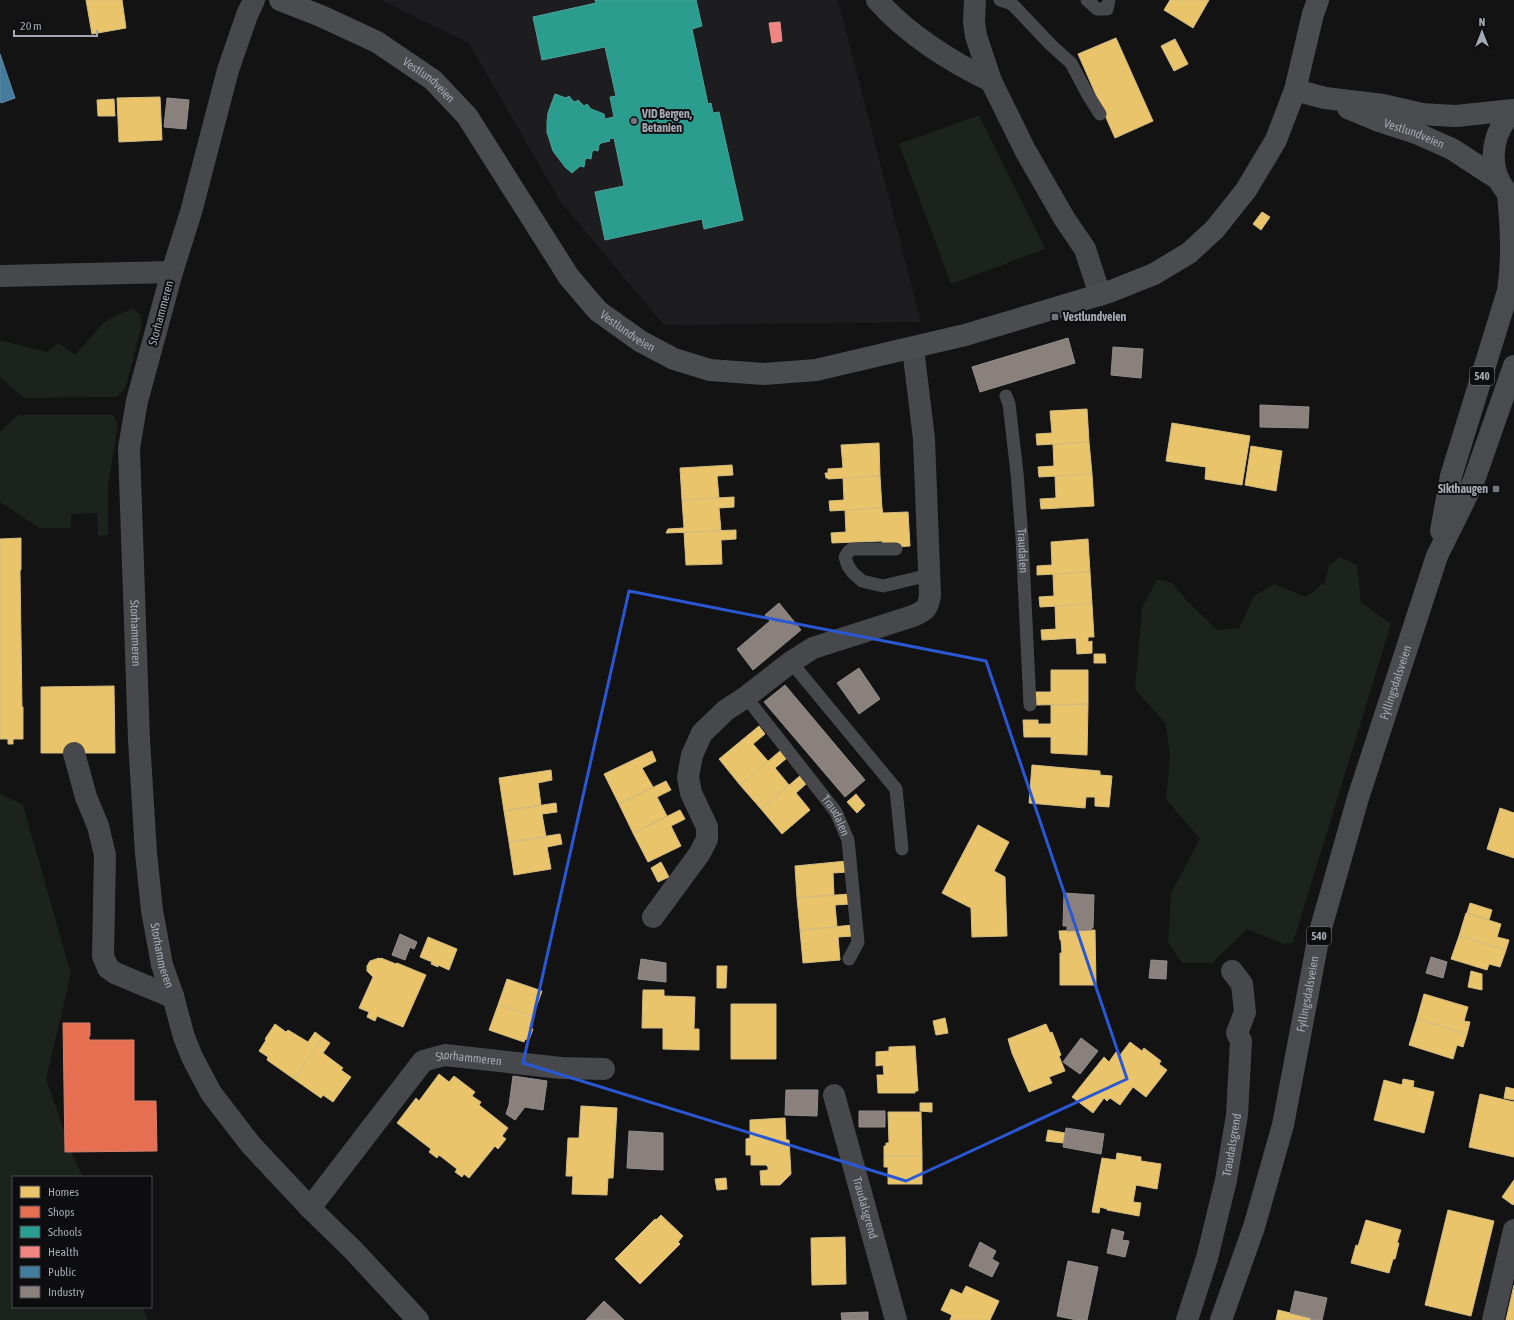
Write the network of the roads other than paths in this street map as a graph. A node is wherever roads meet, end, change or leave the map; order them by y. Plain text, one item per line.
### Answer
1 (254, 0) edge
2 (280, 0) edge
3 (877, 0) edge
4 (976, 0) edge
5 (1000, 0) edge
6 (1087, 0) edge
7 (1109, 0) edge
8 (1318, 0) edge
9 (992, 80) junction
10 (1295, 90) junction
11 (1325, 98) junction
12 (1514, 110) edge
13 (1100, 114) dead end
14 (1507, 191) edge
15 (172, 272) junction
16 (0, 276) edge
17 (1100, 294) junction
18 (913, 348) junction
19 (1514, 366) edge
20 (1006, 396) dead end
21 (896, 548) dead end
22 (1437, 556) junction
23 (929, 575) junction
24 (791, 662) junction
25 (746, 697) junction
26 (1030, 705) dead end
27 (74, 753) dead end
28 (902, 849) dead end
29 (652, 917) dead end
30 (849, 959) dead end
31 (1232, 971) dead end
32 (173, 996) junction
33 (604, 1069) dead end
34 (834, 1095) dead end
35 (310, 1208) junction
36 (1514, 1230) edge
37 (418, 1320) edge
38 (896, 1320) edge
39 (1187, 1320) edge
40 (1221, 1320) edge
41 (1493, 1320) edge

1 - 15 street, Storhammeren
2 - 18 main road, Vestlundveien
3 - 9 street
4 - 9 street
5 - 13 lane
6 - 7 lane
8 - 10 main road
9 - 17 street
10 - 11 main road, Vestlundveien
10 - 17 main road, Vestlundveien
11 - 12 main road, Vestlundveien
11 - 14 main road, Vestlundveien
12 - 14 main road, 540
14 - 22 main road, Fyllingsdalsveien / 540
15 - 16 street, Storhammeren
15 - 32 street, Storhammeren
17 - 18 main road, Vestlundveien
18 - 23 street
19 - 22 main road, Fyllingsdalsveien / 540
20 - 26 lane, Traudalen
21 - 23 lane
22 - 40 main road, Fyllingsdalsveien / 540
23 - 24 street
24 - 25 street
24 - 28 lane
25 - 29 street
25 - 30 lane, Traudalen
27 - 32 street, Storhammeren
31 - 39 street, Traudalsgrend
32 - 35 street, Storhammeren
33 - 35 street, Storhammeren
34 - 38 street, Traudalsgrend
35 - 37 street, Storhammeren
36 - 41 street

